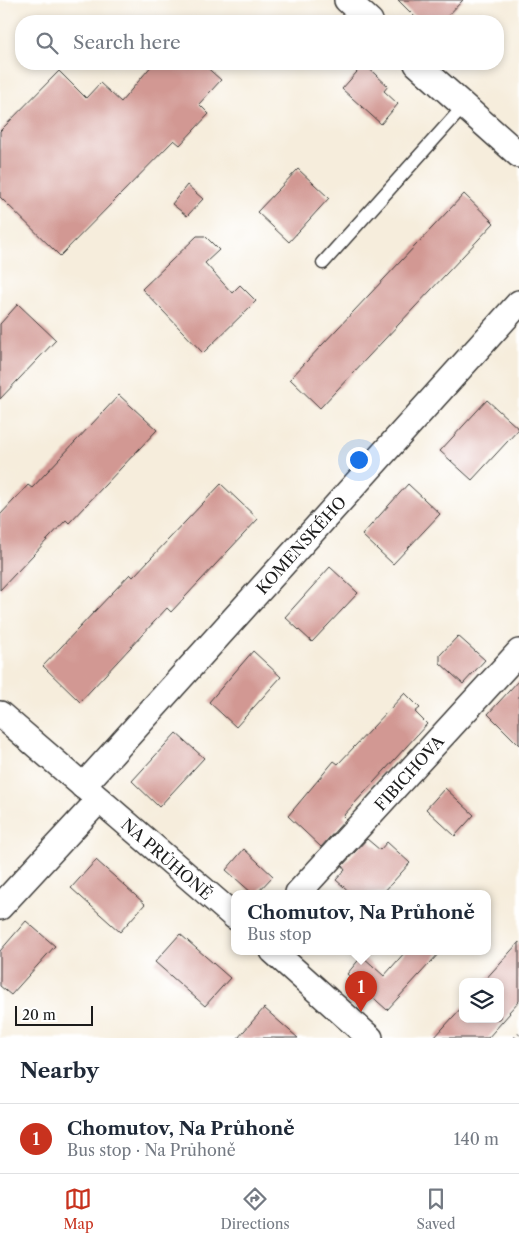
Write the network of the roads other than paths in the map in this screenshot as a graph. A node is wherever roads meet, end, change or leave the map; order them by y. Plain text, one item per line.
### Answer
1 (347, 0) edge
2 (363, 15) edge
3 (424, 70) edge
4 (464, 106) junction
5 (519, 155) edge
6 (322, 263) dead end
7 (519, 304) edge
8 (519, 652) edge
9 (0, 714) edge
10 (91, 793) junction
11 (301, 890) edge
12 (0, 907) edge
13 (231, 915) edge
14 (277, 955) edge
15 (370, 1038) edge

1 - 2 street
3 - 4 street
4 - 5 street
4 - 6 lane
7 - 10 street, KOMENSKÉHO
8 - 11 street, FIBICHOVA
9 - 10 street, NA PRŮHONĚ
10 - 12 street
10 - 13 street, NA PRŮHONĚ
14 - 15 street

